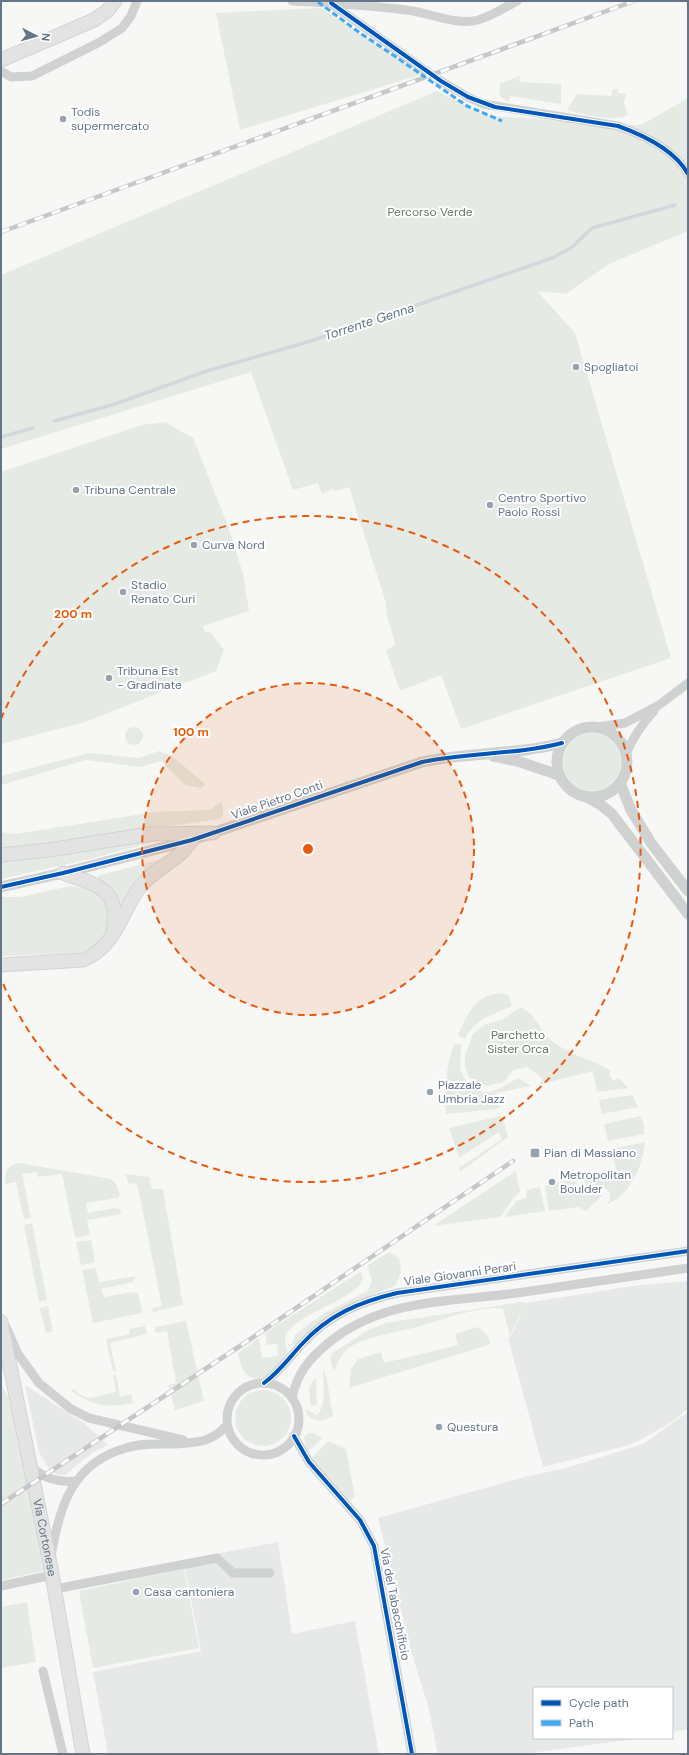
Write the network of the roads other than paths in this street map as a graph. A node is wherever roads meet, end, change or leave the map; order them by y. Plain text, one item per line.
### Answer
1 (115, 1) edge
2 (137, 1) edge
3 (292, 1) edge
4 (514, 2) edge
5 (331, 3) junction
6 (1, 60) edge
7 (426, 70) tunnel mouth
8 (1, 71) edge
9 (441, 81) tunnel mouth
10 (688, 174) edge
11 (688, 683) edge
12 (659, 705) junction
13 (596, 727) junction
14 (562, 743) junction
15 (481, 754) junction
16 (626, 754) junction
17 (559, 775) junction
18 (620, 783) junction
19 (586, 797) junction
20 (213, 833) junction
21 (192, 840) junction
22 (1, 855) edge
23 (63, 874) junction
24 (1, 887) edge
25 (688, 891) edge
26 (688, 914) edge
27 (111, 938) junction
28 (1, 966) edge
29 (688, 1250) edge
30 (688, 1268) edge
31 (1, 1316) edge
32 (1, 1322) edge
33 (264, 1383) junction
34 (292, 1398) junction
35 (227, 1425) junction
36 (294, 1436) junction
37 (194, 1442) junction
38 (30, 1466) junction
39 (76, 1481) junction
40 (51, 1569) junction
41 (270, 1573) dead end
42 (1, 1586) edge
43 (55, 1589) junction
44 (43, 1671) dead end
45 (62, 1754) edge
46 (83, 1754) edge
47 (412, 1754) edge

1 - 6 main road
2 - 8 street
3 - 5 street
4 - 5 street
5 - 7 street
9 - 10 street
11 - 12 street, Viale Pietro Conti
12 - 13 street, Viale Pietro Conti
12 - 16 street, Viale Pietro Conti
13 - 14 street, Viale Pietro Conti
13 - 16 street
14 - 15 street, Viale Pietro Conti
14 - 17 street
15 - 17 street, Viale Pietro Conti
15 - 20 street, Viale Pietro Conti
16 - 18 street, Viale Pietro Conti
17 - 19 street
18 - 19 street
18 - 25 street
19 - 26 street
20 - 21 street, Viale Pietro Conti
20 - 22 main road
21 - 23 street, Viale Pietro Conti
21 - 27 main road
23 - 24 street, Viale Pietro Conti
23 - 27 main road
27 - 28 main road
29 - 33 street, Viale Giovanni Perari
30 - 34 street, Viale Giovanni Perari
31 - 37 street
32 - 38 main road, Via Cortonese
33 - 34 street
33 - 35 street
34 - 36 street
35 - 36 street
35 - 37 street
36 - 47 street, Via del Tabacchificio
37 - 39 street
38 - 39 street
38 - 40 main road, Via Cortonese
39 - 40 street
40 - 42 street
40 - 43 main road, Via Cortonese
41 - 43 street
43 - 46 main road, Via Cortonese
44 - 45 street

